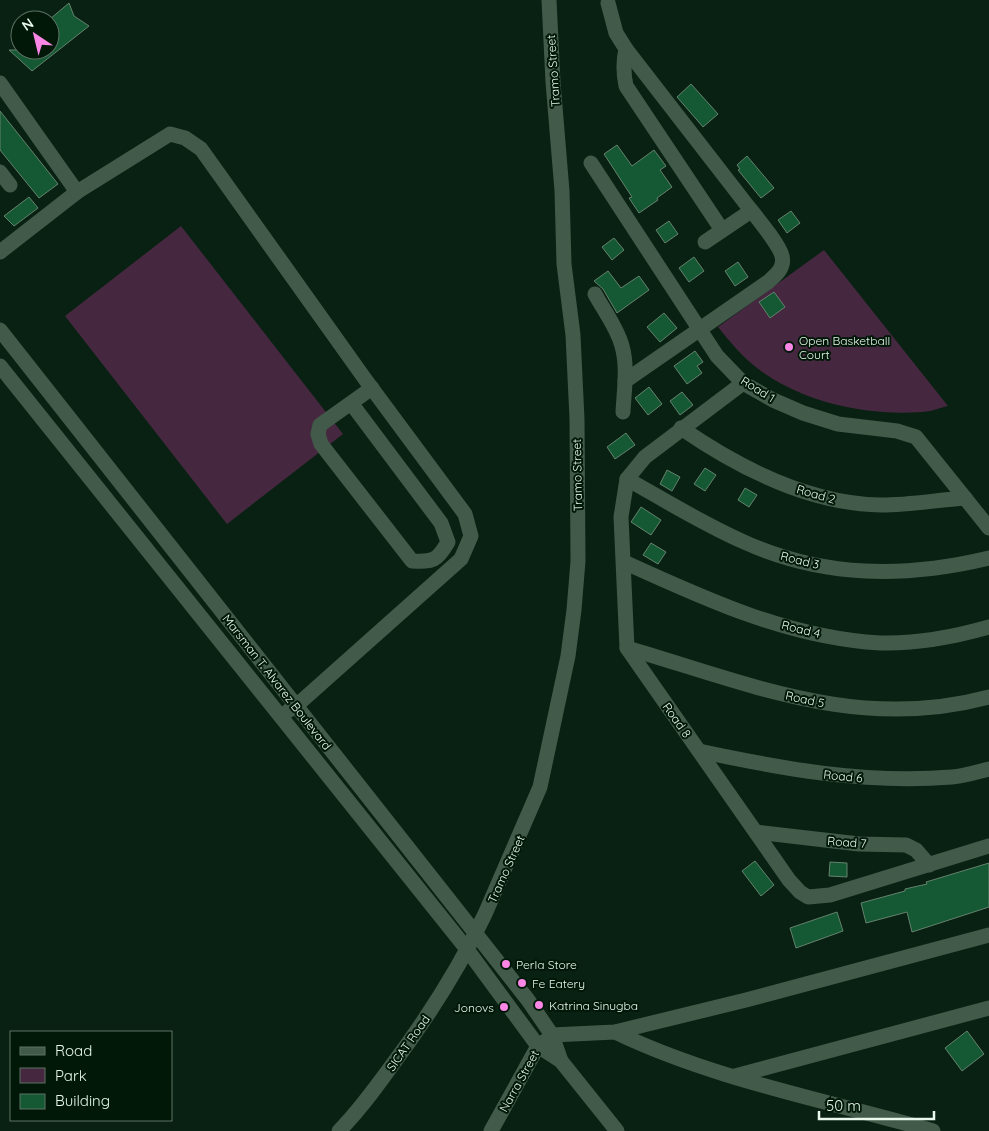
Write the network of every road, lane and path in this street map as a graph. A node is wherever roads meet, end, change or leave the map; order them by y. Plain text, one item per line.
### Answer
1 (549, 0) edge
2 (608, 4) dead end
3 (626, 49) junction
4 (0, 83) edge
5 (591, 163) dead end
6 (0, 172) edge
7 (10, 185) dead end
8 (77, 192) junction
9 (751, 211) junction
10 (722, 230) junction
11 (705, 242) dead end
12 (0, 252) edge
13 (594, 294) dead end
14 (701, 329) junction
15 (0, 330) edge
16 (0, 366) edge
17 (624, 382) junction
18 (744, 383) junction
19 (372, 388) junction
20 (351, 404) junction
21 (623, 412) dead end
22 (681, 428) junction
23 (627, 479) junction
24 (965, 498) junction
25 (989, 528) edge
26 (989, 558) edge
27 (624, 562) junction
28 (989, 627) edge
29 (627, 648) junction
30 (989, 697) edge
31 (296, 706) junction
32 (280, 716) junction
33 (699, 751) junction
34 (989, 770) edge
35 (756, 832) junction
36 (989, 846) edge
37 (929, 866) junction
38 (476, 934) junction
39 (989, 935) edge
40 (467, 948) junction
41 (989, 1008) edge
42 (614, 1032) junction
43 (552, 1036) junction
44 (538, 1046) junction
45 (561, 1061) junction
46 (735, 1076) junction
47 (339, 1131) edge
48 (491, 1131) edge
49 (618, 1131) edge
50 (933, 1131) edge

1 - 38 street, Tramo Street
2 - 3 street
3 - 9 street
3 - 10 street
4 - 8 street
5 - 14 street, Road 1
6 - 7 street
8 - 12 street
8 - 19 street
9 - 10 street
9 - 14 street
10 - 11 street
13 - 17 street
14 - 17 street
14 - 18 street, Road 1
15 - 31 street, Marsman T. Alvarez Boulevard
16 - 32 street, Marsman T. Alvarez Boulevard
17 - 21 street
18 - 22 street
18 - 24 street, Road 1
19 - 20 street
19 - 31 street
20 - 20 street
22 - 23 street
22 - 24 street, Road 2
23 - 26 street, Road 3
23 - 27 street
24 - 25 street, Road 1
27 - 28 street, Road 4
27 - 29 street
29 - 30 street, Road 5
29 - 33 street, Road 8
31 - 32 street
31 - 38 street, Marsman T. Alvarez Boulevard
32 - 40 street, Marsman T. Alvarez Boulevard
33 - 34 street, Road 6
33 - 35 street, Road 8
35 - 37 street, Road 7
35 - 37 street, Road 8
36 - 37 street, Road 8
38 - 40 street, Tramo Street
38 - 43 street, Marsman T. Alvarez Boulevard
39 - 42 street
40 - 44 street, Marsman T. Alvarez Boulevard
40 - 47 street, SICAT Road
41 - 46 street
42 - 43 street
42 - 46 street
43 - 44 street, Narra Street
43 - 45 street, Marsman T. Alvarez Boulevard
44 - 45 street
44 - 48 street, Narra Street
45 - 49 street
46 - 50 street

